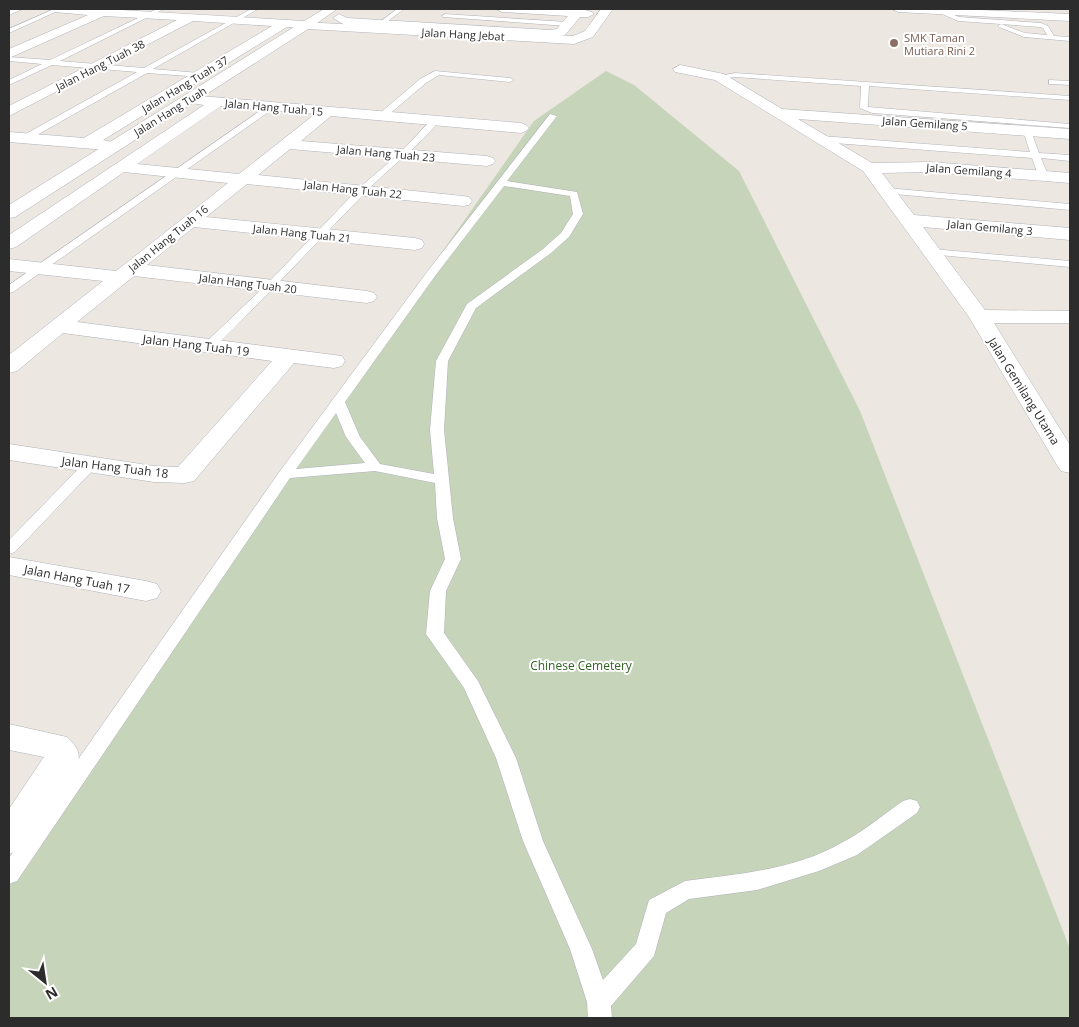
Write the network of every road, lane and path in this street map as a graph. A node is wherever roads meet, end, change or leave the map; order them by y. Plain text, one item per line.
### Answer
1 (17, 9) edge
2 (54, 9) edge
3 (59, 9) edge
4 (161, 9) edge
5 (209, 9) edge
6 (255, 9) edge
7 (331, 9) edge
8 (353, 9) edge
9 (401, 9) edge
10 (502, 9) edge
11 (898, 9) edge
12 (106, 10) edge
13 (939, 10) edge
14 (578, 11) edge
15 (9, 12) edge
16 (449, 12) edge
17 (605, 12) edge
18 (1043, 13) edge
19 (990, 14) edge
20 (149, 15) junction
21 (191, 18) junction
22 (1070, 18) edge
23 (303, 20) junction
24 (234, 21) junction
25 (382, 23) junction
26 (284, 24) junction
27 (567, 24) junction
28 (430, 29) junction
29 (9, 32) edge
30 (1052, 38) junction
31 (1070, 39) edge
32 (9, 54) edge
33 (9, 59) edge
34 (51, 63) junction
35 (97, 66) junction
36 (680, 69) dead end
37 (142, 70) junction
38 (199, 75) junction
39 (719, 77) junction
40 (510, 80) dead end
41 (1052, 82) dead end
42 (9, 83) edge
43 (1070, 83) edge
44 (865, 84) junction
45 (1070, 98) edge
46 (189, 99) junction
47 (217, 102) junction
48 (273, 106) junction
49 (328, 111) junction
50 (9, 112) edge
51 (779, 112) junction
52 (383, 116) junction
53 (553, 116) dead end
54 (436, 120) junction
55 (1070, 126) edge
56 (521, 128) dead end
57 (1027, 131) junction
58 (1070, 134) edge
59 (9, 137) edge
60 (25, 138) junction
61 (821, 139) junction
62 (86, 143) junction
63 (285, 144) junction
64 (115, 146) junction
65 (404, 154) junction
66 (1034, 155) junction
67 (1070, 158) edge
68 (487, 161) dead end
69 (122, 167) junction
70 (869, 168) junction
71 (176, 173) junction
72 (1043, 175) junction
73 (242, 178) junction
74 (1070, 178) edge
75 (501, 183) junction
76 (362, 190) junction
77 (886, 191) junction
78 (463, 201) dead end
79 (1070, 207) edge
80 (9, 213) edge
81 (910, 220) junction
82 (188, 221) junction
83 (1070, 234) edge
84 (319, 235) junction
85 (9, 242) edge
86 (415, 244) dead end
87 (932, 252) junction
88 (1070, 264) edge
89 (9, 265) edge
90 (37, 269) junction
91 (124, 273) junction
92 (271, 286) junction
93 (9, 290) edge
94 (367, 297) dead end
95 (979, 316) junction
96 (1070, 317) edge
97 (58, 326) junction
98 (208, 347) junction
99 (288, 356) junction
100 (334, 361) dead end
101 (9, 366) edge
102 (339, 403) junction
103 (9, 452) edge
104 (90, 465) junction
105 (1070, 465) edge
106 (375, 466) junction
107 (285, 474) junction
108 (441, 480) junction
109 (9, 549) edge
110 (9, 566) edge
111 (146, 591) dead end
112 (9, 737) edge
113 (910, 807) dead end
114 (9, 838) edge
115 (9, 875) edge
116 (599, 1010) edge

1 - 15 street
2 - 3 street, Jalan Hang Jebat
3 - 12 street, Jalan Hang Jebat
3 - 29 lane
4 - 20 lane
5 - 21 street, Jalan Hang Tuah 38
6 - 24 lane
7 - 23 street, Jalan Hang Tuah
8 - 25 street
9 - 25 lane
10 - 14 street
11 - 13 street
12 - 20 street, Jalan Hang Jebat
12 - 32 street
13 - 19 street
14 - 17 street
14 - 27 street
16 - 27 lane
16 - 28 street
17 - 28 street, Jalan Hang Jebat
18 - 19 street
18 - 22 street
19 - 30 lane
19 - 30 lane
20 - 21 street, Jalan Hang Jebat
20 - 34 lane
21 - 24 street, Jalan Hang Jebat
21 - 35 street, Jalan Hang Tuah 38
23 - 26 street, Jalan Hang Jebat
23 - 28 street, Jalan Hang Jebat
23 - 46 street, Jalan Hang Tuah
24 - 26 street, Jalan Hang Jebat
24 - 37 lane
25 - 28 street
26 - 38 street, Jalan Hang Tuah 37
27 - 28 street
30 - 31 lane
33 - 34 lane
34 - 35 lane
34 - 42 lane
35 - 37 lane
35 - 50 street, Jalan Hang Tuah 38
36 - 39 street, Jalan Gemilang 5
37 - 38 lane
37 - 60 lane
38 - 62 street, Jalan Hang Tuah 37
39 - 44 lane
39 - 51 street, Jalan Gemilang 5
40 - 52 lane
41 - 43 lane
44 - 45 lane
44 - 55 lane
46 - 47 street
46 - 64 street, Jalan Hang Tuah
47 - 48 street, Jalan Hang Tuah 15
47 - 69 street, Jalan Hang Tuah 15
48 - 49 street, Jalan Hang Tuah 15
48 - 71 lane
49 - 52 street, Jalan Hang Tuah 15
49 - 63 street, Jalan Hang Tuah 16
51 - 57 street, Jalan Gemilang 5
51 - 61 street, Jalan Gemilang 5
52 - 54 street, Jalan Hang Tuah 15
53 - 75 lane
54 - 56 street, Jalan Hang Tuah 15
54 - 65 lane
57 - 58 street, Jalan Gemilang 5
57 - 66 lane
59 - 60 street
60 - 62 street
61 - 66 lane
61 - 70 street, Jalan Gemilang 5
62 - 64 street
63 - 65 street, Jalan Hang Tuah 23
63 - 73 street, Jalan Hang Tuah 16
64 - 80 street, Jalan Hang Tuah
65 - 68 street, Jalan Hang Tuah 23
65 - 76 lane
66 - 67 lane
66 - 72 lane
69 - 71 street, Jalan Hang Tuah 22
69 - 85 street, Jalan Hang Tuah 15
70 - 72 street, Jalan Gemilang 4
70 - 77 street, Jalan Gemilang 5
71 - 73 street, Jalan Hang Tuah 22
71 - 90 lane
72 - 74 street, Jalan Gemilang 4
73 - 76 street, Jalan Hang Tuah 22
73 - 82 street, Jalan Hang Tuah 16
75 - 102 lane
75 - 108 lane
76 - 78 street, Jalan Hang Tuah 22
76 - 84 lane
77 - 79 lane
77 - 81 street, Jalan Gemilang 5
81 - 83 street, Jalan Gemilang 3
81 - 87 street, Jalan Gemilang 5
82 - 84 street, Jalan Hang Tuah 21
82 - 91 street, Jalan Hang Tuah 16
84 - 86 street, Jalan Hang Tuah 21
84 - 92 lane
87 - 88 lane
87 - 95 street, Jalan Gemilang 5
89 - 90 street, Jalan Hang Tuah 20
90 - 91 street, Jalan Hang Tuah 20
90 - 93 lane
91 - 92 street, Jalan Hang Tuah 20
91 - 97 street, Jalan Hang Tuah 16
92 - 94 street, Jalan Hang Tuah 20
92 - 98 lane
95 - 96 street
95 - 105 street, Jalan Gemilang Utama
97 - 98 street, Jalan Hang Tuah 19
97 - 101 street, Jalan Hang Tuah 16
98 - 99 street, Jalan Hang Tuah 19
99 - 100 street, Jalan Hang Tuah 19
99 - 104 street, Jalan Hang Tuah 18
102 - 106 lane
102 - 107 lane
103 - 104 street, Jalan Hang Tuah 18
104 - 109 lane
106 - 107 lane
106 - 108 lane
107 - 115 lane
108 - 116 lane
110 - 111 street, Jalan Hang Tuah 17
112 - 114 street
113 - 116 lane

